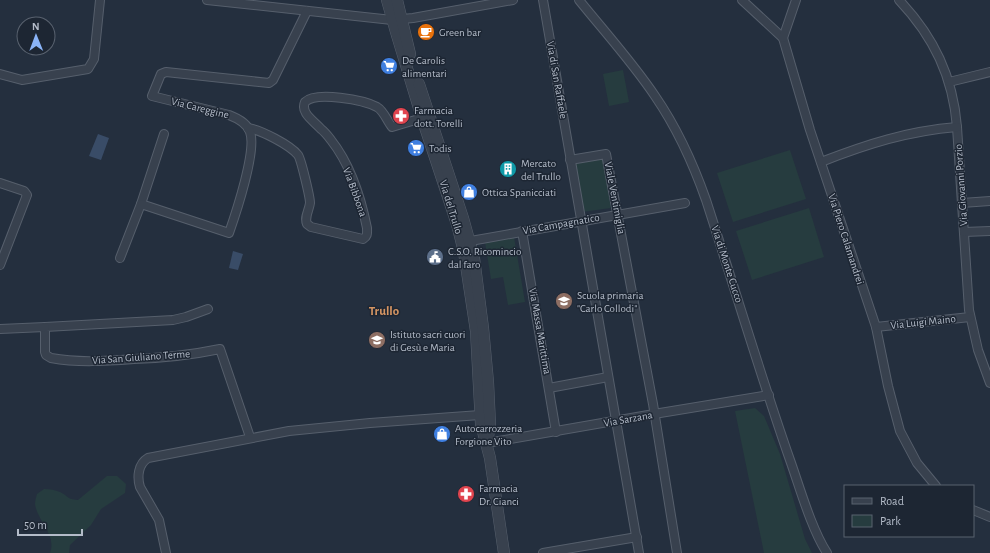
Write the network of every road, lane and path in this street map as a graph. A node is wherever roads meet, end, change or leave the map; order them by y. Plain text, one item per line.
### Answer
1 (100, 0) edge
2 (207, 0) edge
3 (387, 0) edge
4 (397, 0) edge
5 (513, 0) edge
6 (543, 0) edge
7 (579, 0) edge
8 (742, 0) edge
9 (796, 0) edge
10 (899, 0) edge
11 (307, 11) junction
12 (396, 20) junction
13 (782, 38) junction
14 (990, 72) edge
15 (0, 74) edge
16 (949, 82) junction
17 (422, 118) junction
18 (957, 127) junction
19 (248, 128) junction
20 (164, 134) dead end
21 (570, 160) junction
22 (821, 162) junction
23 (0, 183) edge
24 (990, 201) edge
25 (962, 202) junction
26 (685, 203) dead end
27 (140, 204) junction
28 (618, 215) junction
29 (581, 221) junction
30 (522, 231) junction
31 (990, 231) edge
32 (964, 232) junction
33 (466, 242) junction
34 (120, 258) dead end
35 (0, 265) edge
36 (208, 309) dead end
37 (970, 317) junction
38 (45, 327) junction
39 (876, 327) junction
40 (0, 329) edge
41 (608, 377) junction
42 (990, 383) edge
43 (549, 388) junction
44 (769, 395) junction
45 (654, 414) junction
46 (480, 415) junction
47 (616, 421) junction
48 (556, 432) junction
49 (250, 437) junction
50 (487, 444) junction
51 (935, 485) edge
52 (974, 510) edge
53 (990, 517) edge
54 (636, 537) junction
55 (166, 553) edge
56 (504, 553) edge
57 (543, 553) edge
58 (639, 553) edge
59 (677, 553) edge
60 (827, 553) edge

1 - 15 street
2 - 11 street
3 - 12 street, Via del Trullo
4 - 12 street, Via del Trullo
5 - 12 street
6 - 21 street, Via di San Raffaele
7 - 44 street, Via di Monte Cucco
8 - 13 street, Via Piero Calamandrei
9 - 13 street
10 - 16 street, Via Giovanni Porzio
11 - 12 street
11 - 19 street, Via Careggine
12 - 17 street, Via del Trullo
12 - 33 street, Via del Trullo
13 - 22 street, Via Piero Calamandrei
14 - 16 street
16 - 18 street, Via Giovanni Porzio
17 - 19 street, Via Bibbona
17 - 33 street, Via del Trullo
18 - 22 street
18 - 25 street, Via Giovanni Porzio
19 - 27 street
20 - 27 street
21 - 28 street, Viale Ventimiglia
21 - 29 street
22 - 39 street, Via Piero Calamandrei
23 - 35 street
24 - 25 street
25 - 32 street, Via Giovanni Porzio
26 - 28 street, Via Campagnatico
27 - 34 street
28 - 29 street, Via Campagnatico
28 - 45 street, Viale Ventimiglia
29 - 30 street, Via Campagnatico
29 - 41 street
30 - 33 street, Via Campagnatico
30 - 43 street, Via Massa Marittima
31 - 32 street
32 - 37 street, Via Giovanni Porzio
33 - 46 street, Via del Trullo
33 - 50 street, Via del Trullo
36 - 38 street
37 - 39 street, Via Luigi Maino
37 - 42 street, Via Giovanni Porzio
38 - 40 street
38 - 49 street, Via San Giuliano Terme
39 - 51 street, Via Piero Calamandrei
41 - 43 street
41 - 47 street
43 - 48 street, Via Massa Marittima
44 - 45 street, Via Sarzana
44 - 60 street, Via di Monte Cucco
45 - 47 street, Via Sarzana
45 - 59 street, Viale Ventimiglia
46 - 49 street
46 - 50 street, Via del Trullo
47 - 48 street, Via Sarzana
47 - 54 street
48 - 50 street, Via Sarzana
49 - 55 street
50 - 56 street, Via del Trullo
52 - 53 street
54 - 57 street
54 - 58 street

